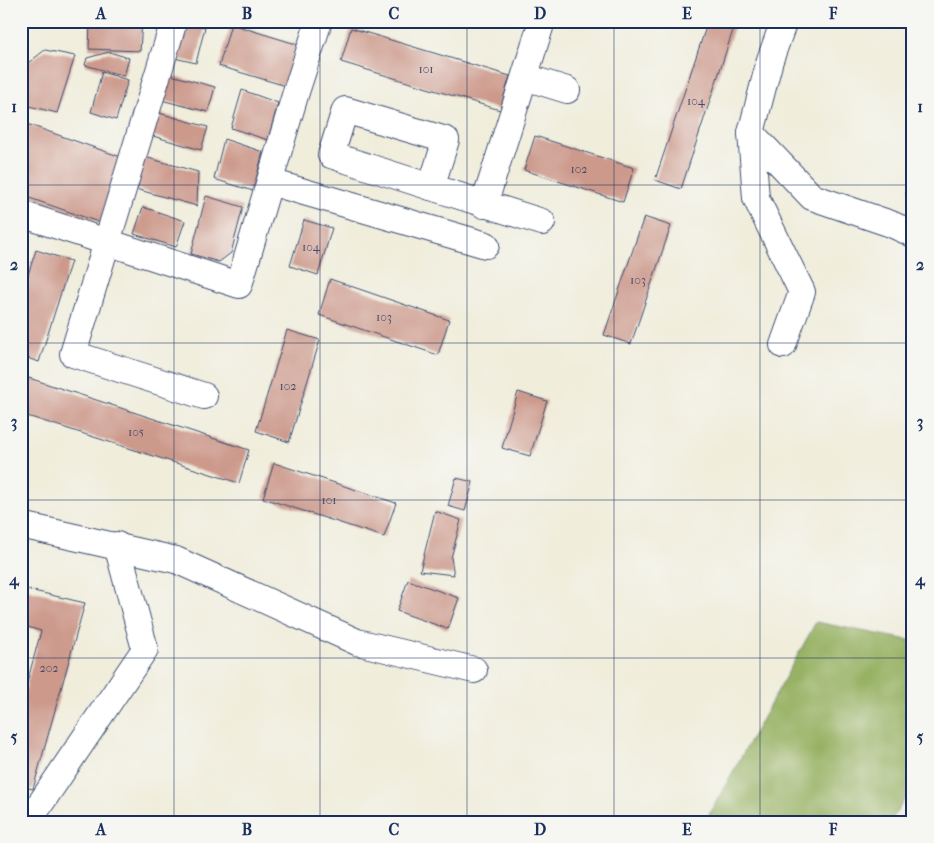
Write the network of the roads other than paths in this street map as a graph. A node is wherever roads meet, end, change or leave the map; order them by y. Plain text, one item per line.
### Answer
1 (174, 21) edge
2 (319, 21) edge
3 (542, 21) edge
4 (784, 21) edge
5 (525, 77) junction
6 (567, 90) dead end
7 (751, 133) junction
8 (270, 182) junction
9 (432, 187) dead end
10 (484, 205) junction
11 (21, 214) edge
12 (542, 222) dead end
13 (913, 234) edge
14 (108, 242) junction
15 (486, 245) dead end
16 (783, 344) dead end
17 (204, 396) dead end
18 (21, 524) edge
19 (117, 545) junction
20 (474, 670) dead end
21 (28, 822) edge

1 - 14 street
2 - 8 street
3 - 5 street
4 - 7 street
5 - 6 street
5 - 10 street
7 - 13 street
7 - 16 street
8 - 14 street
8 - 15 street
9 - 10 street
10 - 12 street
11 - 14 street
14 - 17 street
18 - 19 street
19 - 20 street
19 - 21 street

